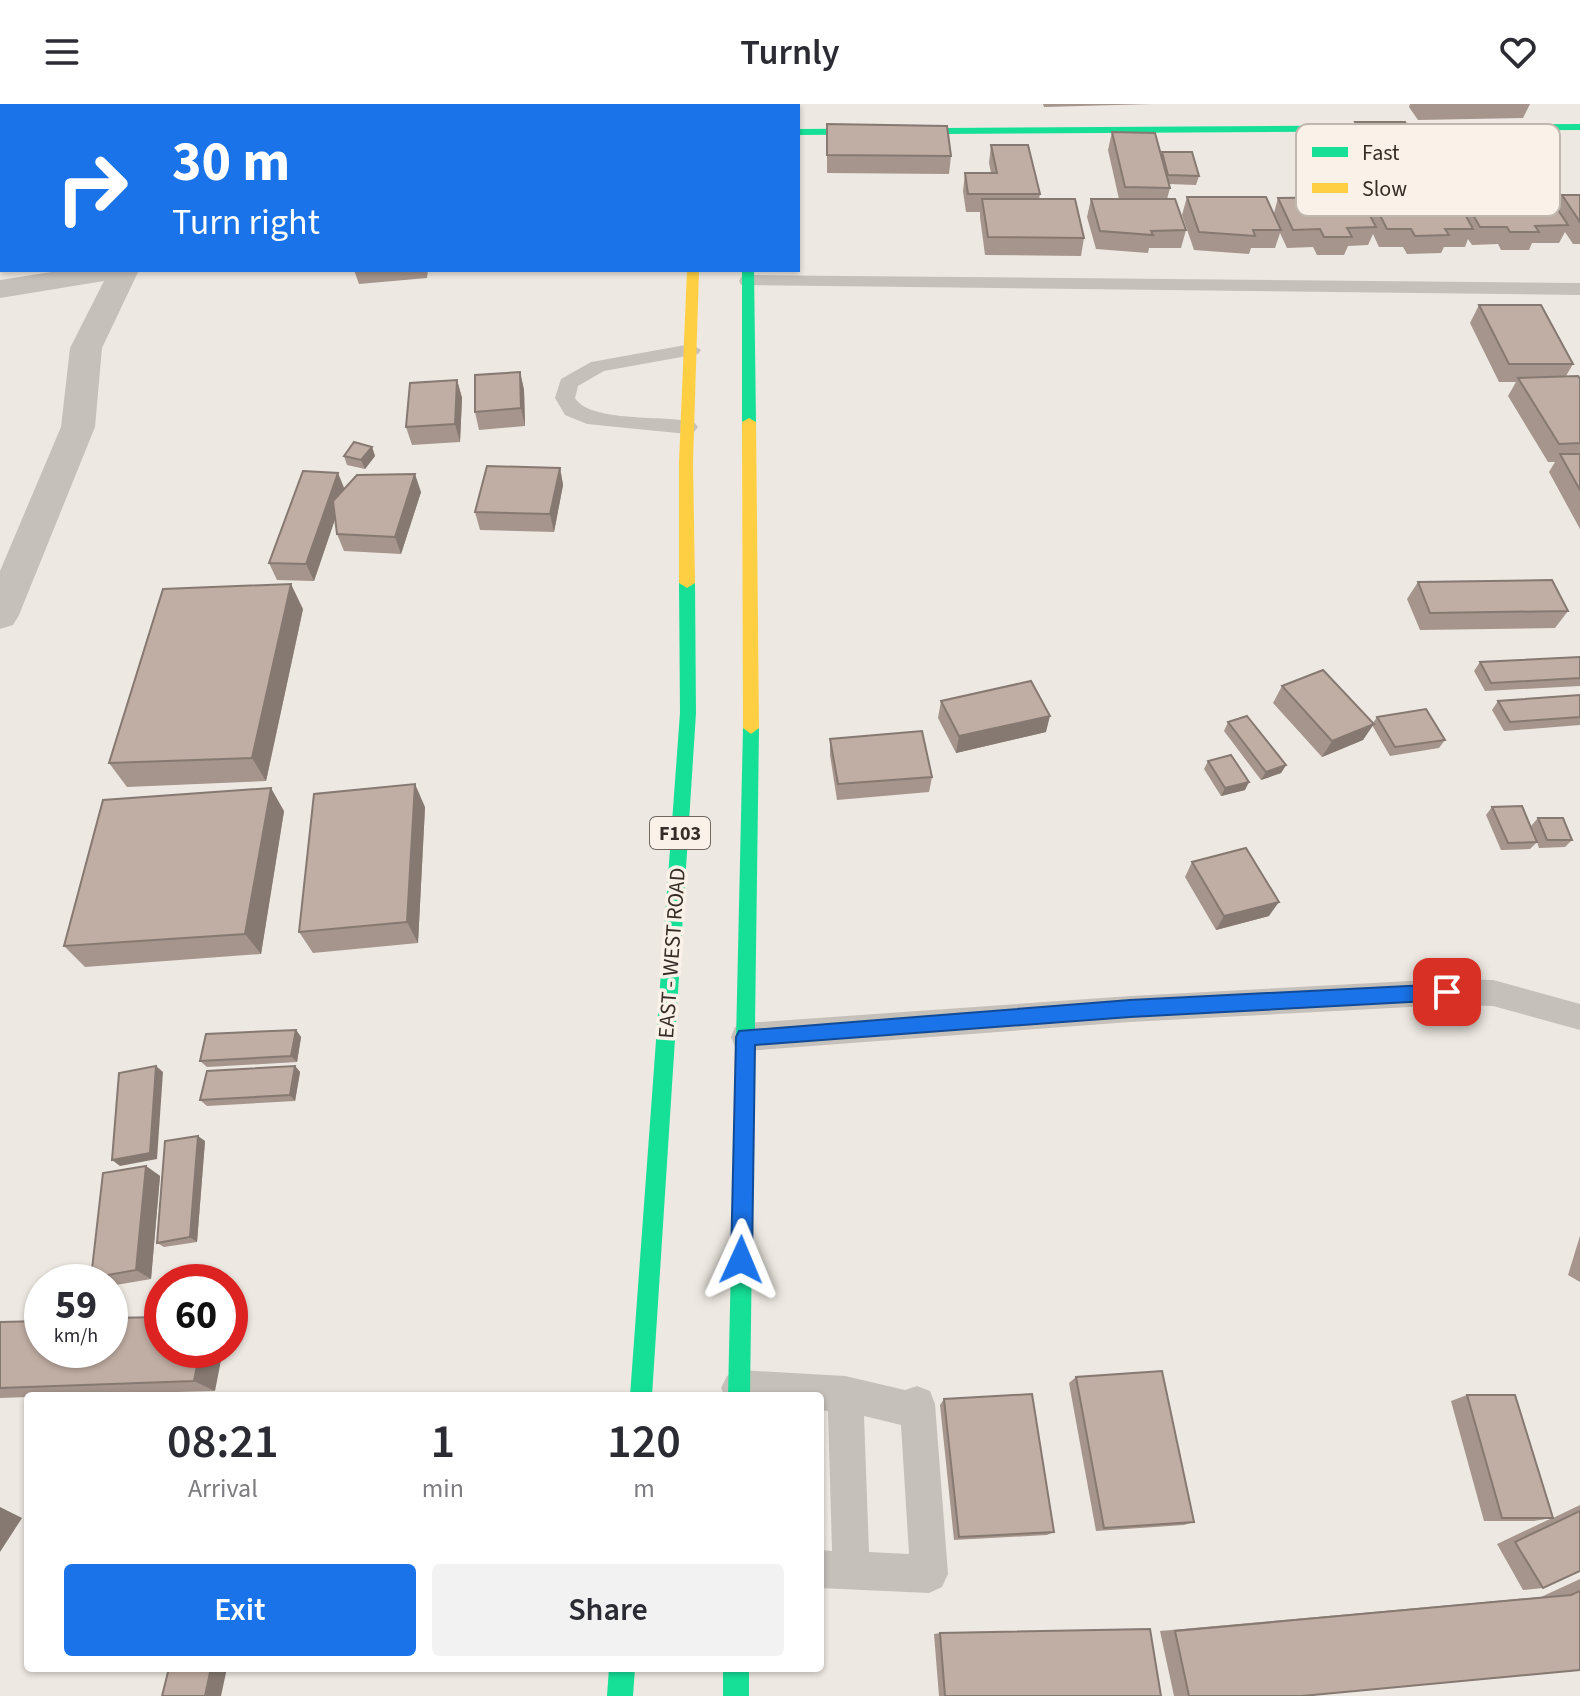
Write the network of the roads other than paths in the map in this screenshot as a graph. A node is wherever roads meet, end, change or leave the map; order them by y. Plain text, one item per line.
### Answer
1 (1560, 127) edge
2 (1580, 127) edge
3 (1296, 129) edge
4 (800, 132) edge
5 (109, 272) edge
6 (121, 272) edge
7 (693, 272) edge
8 (748, 275) edge
9 (0, 289) edge
10 (1580, 289) edge
11 (691, 350) junction
12 (687, 427) junction
13 (0, 615) edge
14 (1580, 1017) edge
15 (746, 1037) junction
16 (641, 1392) edge
17 (739, 1392) edge
18 (824, 1394) edge
19 (845, 1394) junction
20 (836, 1570) edge
21 (622, 1672) edge
22 (736, 1672) edge
23 (620, 1696) edge
24 (736, 1696) edge

1 - 2 main road
3 - 4 main road
5 - 9 street
6 - 13 street
7 - 11 main road, EAST - WEST ROAD / F103
8 - 10 lane
8 - 15 main road
11 - 12 main road, EAST - WEST ROAD / F103
11 - 12 lane
12 - 16 main road, EAST - WEST ROAD / F103
14 - 15 lane
15 - 17 main road
18 - 19 lane
19 - 20 lane
19 - 20 lane
21 - 23 main road
22 - 24 main road

